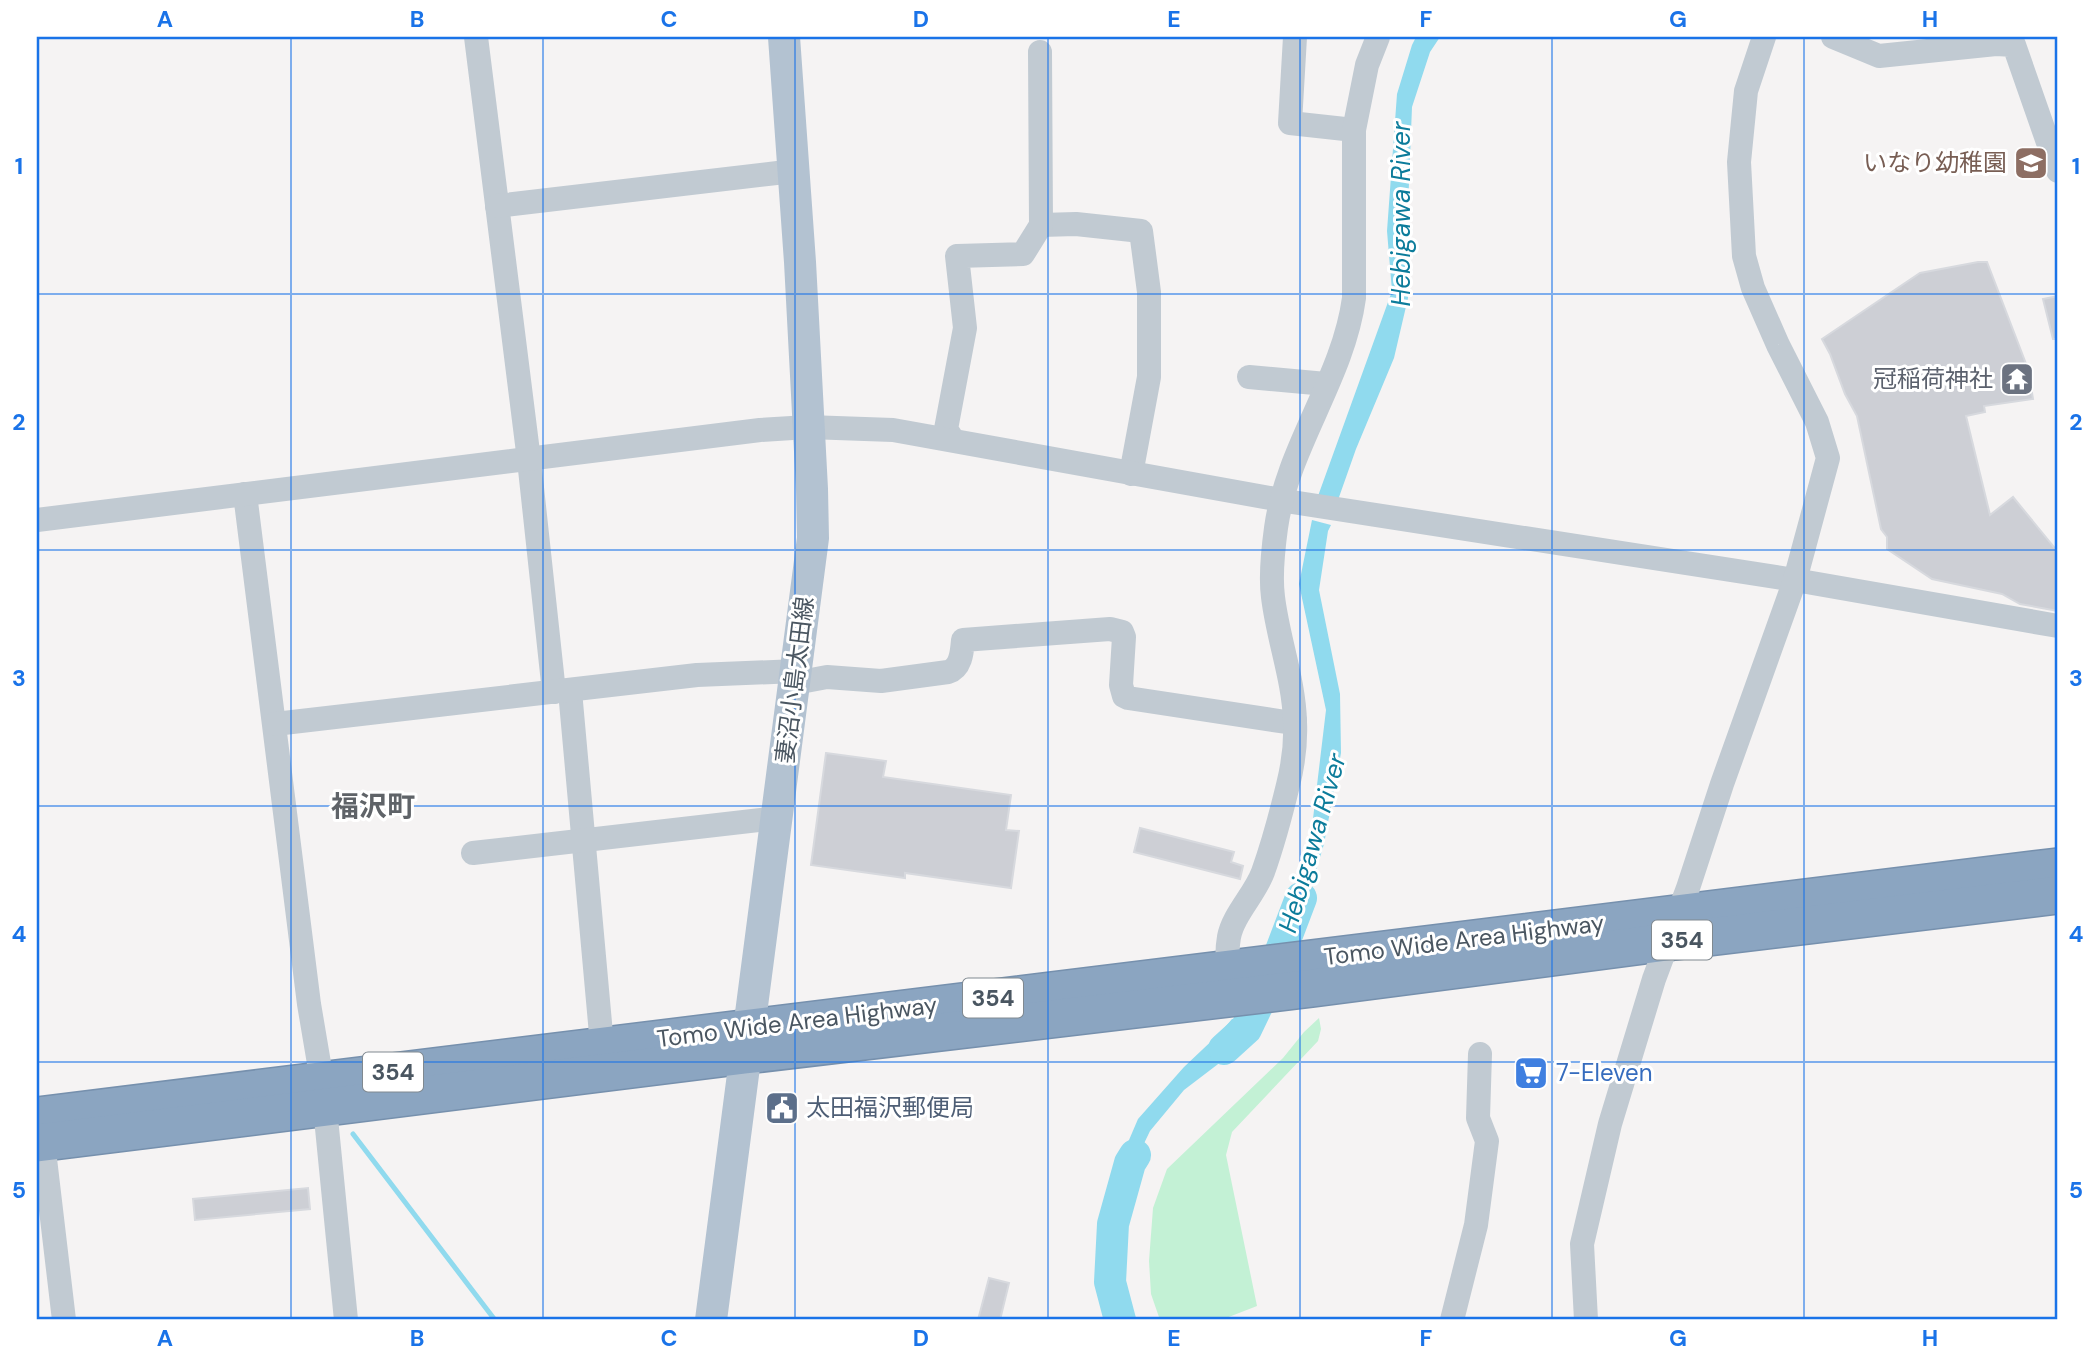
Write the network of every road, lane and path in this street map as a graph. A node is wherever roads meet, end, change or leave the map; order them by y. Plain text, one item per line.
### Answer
1 (477, 37) edge
2 (784, 37) edge
3 (1295, 37) edge
4 (1378, 37) edge
5 (1764, 37) edge
6 (1833, 37) edge
7 (1041, 52) dead end
8 (1354, 130) junction
9 (2058, 171) edge
10 (794, 172) junction
11 (497, 206) junction
12 (1041, 225) junction
13 (1249, 377) dead end
14 (1326, 384) junction
15 (808, 427) junction
16 (953, 440) junction
17 (529, 460) junction
18 (1131, 474) junction
19 (245, 494) junction
20 (1287, 501) junction
21 (37, 520) edge
22 (1795, 580) junction
23 (2058, 626) edge
24 (796, 677) junction
25 (562, 692) junction
26 (1295, 720) junction
27 (275, 724) junction
28 (777, 818) junction
29 (585, 840) junction
30 (473, 853) dead end
31 (2058, 867) edge
32 (2058, 895) edge
33 (1672, 928) junction
34 (1225, 979) junction
35 (747, 1041) junction
36 (603, 1045) junction
37 (1480, 1054) dead end
38 (323, 1094) junction
39 (39, 1133) edge
40 (64, 1320) edge
41 (346, 1320) edge
42 (711, 1320) edge
43 (1452, 1320) edge
44 (1586, 1320) edge

1 - 11 street
2 - 10 main road, 妻沼小島太田線
3 - 8 street
4 - 8 street
5 - 22 street
6 - 9 street
7 - 12 street
8 - 14 street
10 - 11 street
10 - 15 main road, 妻沼小島太田線
11 - 17 street
12 - 16 street
12 - 18 street
13 - 14 street
14 - 20 street
15 - 16 street
15 - 17 street
15 - 24 main road, 妻沼小島太田線
16 - 18 street
17 - 19 street
17 - 25 street
18 - 20 street
19 - 21 street
19 - 27 street
20 - 22 street
20 - 26 street
22 - 23 street
22 - 33 street
24 - 25 street
24 - 26 street
24 - 28 main road, 妻沼小島太田線
25 - 27 street
25 - 29 street
26 - 34 street
27 - 38 street
28 - 29 street
28 - 35 main road, 妻沼小島太田線
29 - 30 street
29 - 36 street
31 - 33 highway, Tomo Wide Area Highway / 354
32 - 33 highway, Tomo Wide Area Highway / 354
33 - 34 highway, Tomo Wide Area Highway / 354
33 - 44 street
34 - 35 highway, Tomo Wide Area Highway / 354
35 - 36 highway, Tomo Wide Area Highway / 354
35 - 38 highway, Tomo Wide Area Highway / 354
35 - 42 main road, 妻沼小島太田線
36 - 38 highway, Tomo Wide Area Highway / 354
37 - 43 street
38 - 39 highway, Tomo Wide Area Highway / 354
38 - 41 street
39 - 40 street

